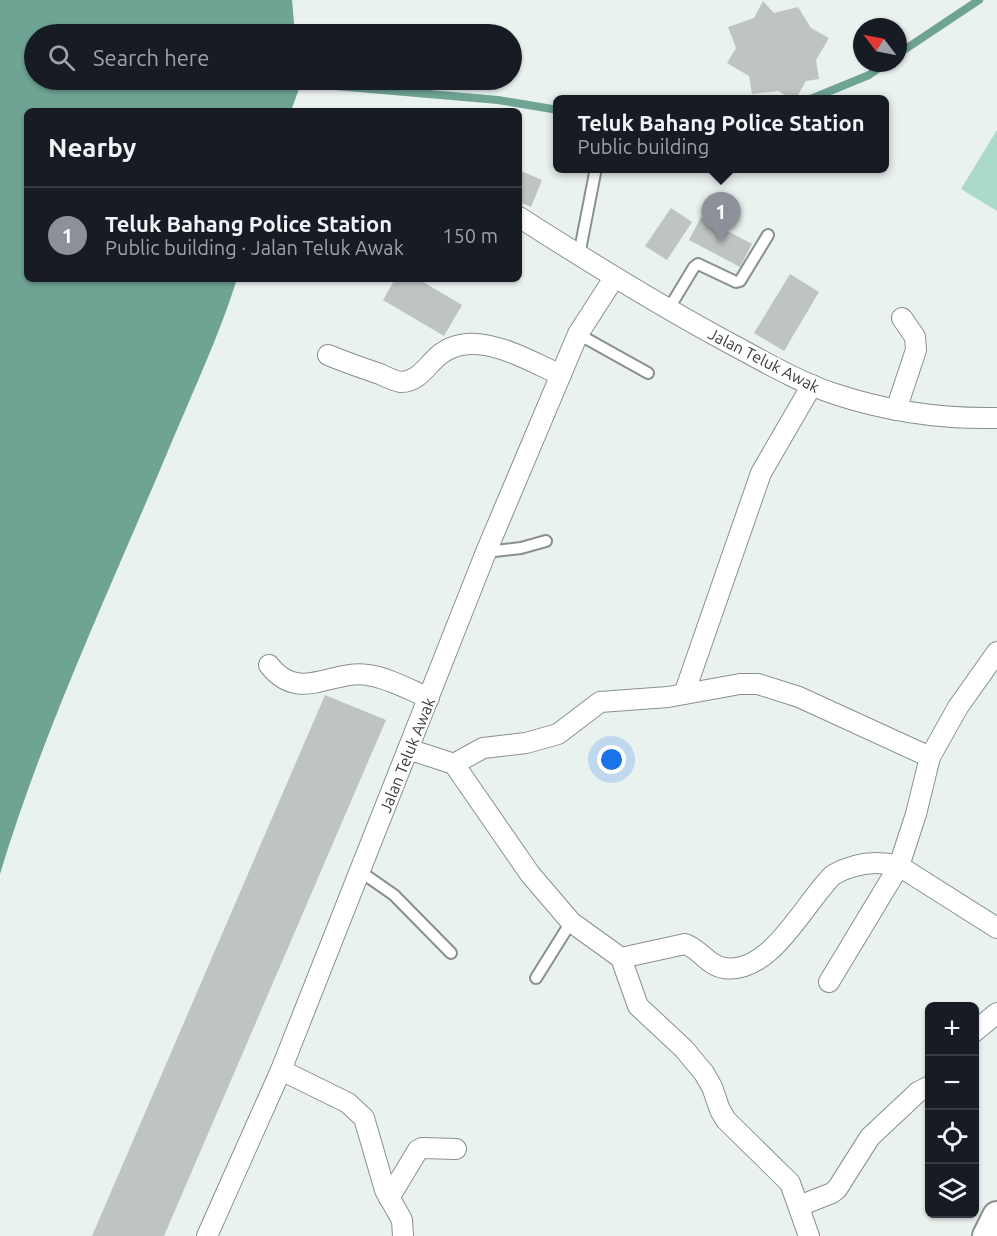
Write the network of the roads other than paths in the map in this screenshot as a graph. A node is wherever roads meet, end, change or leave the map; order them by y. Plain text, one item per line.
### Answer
1 (595, 173) edge
2 (522, 219) edge
3 (768, 235) dead end
4 (579, 255) junction
5 (615, 278) junction
6 (669, 310) junction
7 (902, 318) dead end
8 (578, 334) junction
9 (328, 355) dead end
10 (648, 373) dead end
11 (561, 375) junction
12 (812, 385) junction
13 (896, 410) junction
14 (993, 421) edge
15 (546, 541) dead end
16 (486, 552) junction
17 (997, 652) edge
18 (269, 665) dead end
19 (684, 694) junction
20 (429, 698) junction
21 (408, 749) junction
22 (930, 757) junction
23 (454, 764) junction
24 (899, 866) junction
25 (361, 872) junction
26 (571, 922) junction
27 (997, 928) edge
28 (452, 953) dead end
29 (621, 958) junction
30 (536, 978) dead end
31 (829, 982) dead end
32 (997, 1013) edge
33 (979, 1029) edge
34 (281, 1070) junction
35 (925, 1088) edge
36 (456, 1149) dead end
37 (389, 1198) junction
38 (800, 1206) junction
39 (997, 1216) edge
40 (207, 1236) edge
41 (403, 1236) edge
42 (809, 1236) edge
43 (987, 1236) edge

1 - 4 lane
2 - 4 street, Jalan Teluk Awak
3 - 6 lane
4 - 5 street, Jalan Teluk Awak
5 - 6 street, Jalan Teluk Awak
5 - 8 street, Jalan Teluk Awak
6 - 12 street, Jalan Teluk Awak
7 - 13 street
8 - 10 lane
8 - 11 street, Jalan Teluk Awak
9 - 11 street
11 - 16 street, Jalan Teluk Awak
12 - 13 street, Jalan Teluk Awak
12 - 19 street
13 - 14 street, Jalan Teluk Awak
15 - 16 lane
16 - 20 street, Jalan Teluk Awak
17 - 22 street
18 - 20 street
19 - 22 street
19 - 23 street
20 - 21 street, Jalan Teluk Awak
21 - 23 street
21 - 25 street, Jalan Teluk Awak
22 - 24 street
23 - 26 street
24 - 27 street
24 - 29 street
24 - 31 street
25 - 28 lane
25 - 34 street, Jalan Teluk Awak
26 - 29 street
26 - 30 lane
29 - 38 street
32 - 33 street
34 - 37 street
34 - 40 street, Jalan Teluk Awak
35 - 38 street
36 - 37 street
37 - 41 street
38 - 42 street
39 - 43 main road

